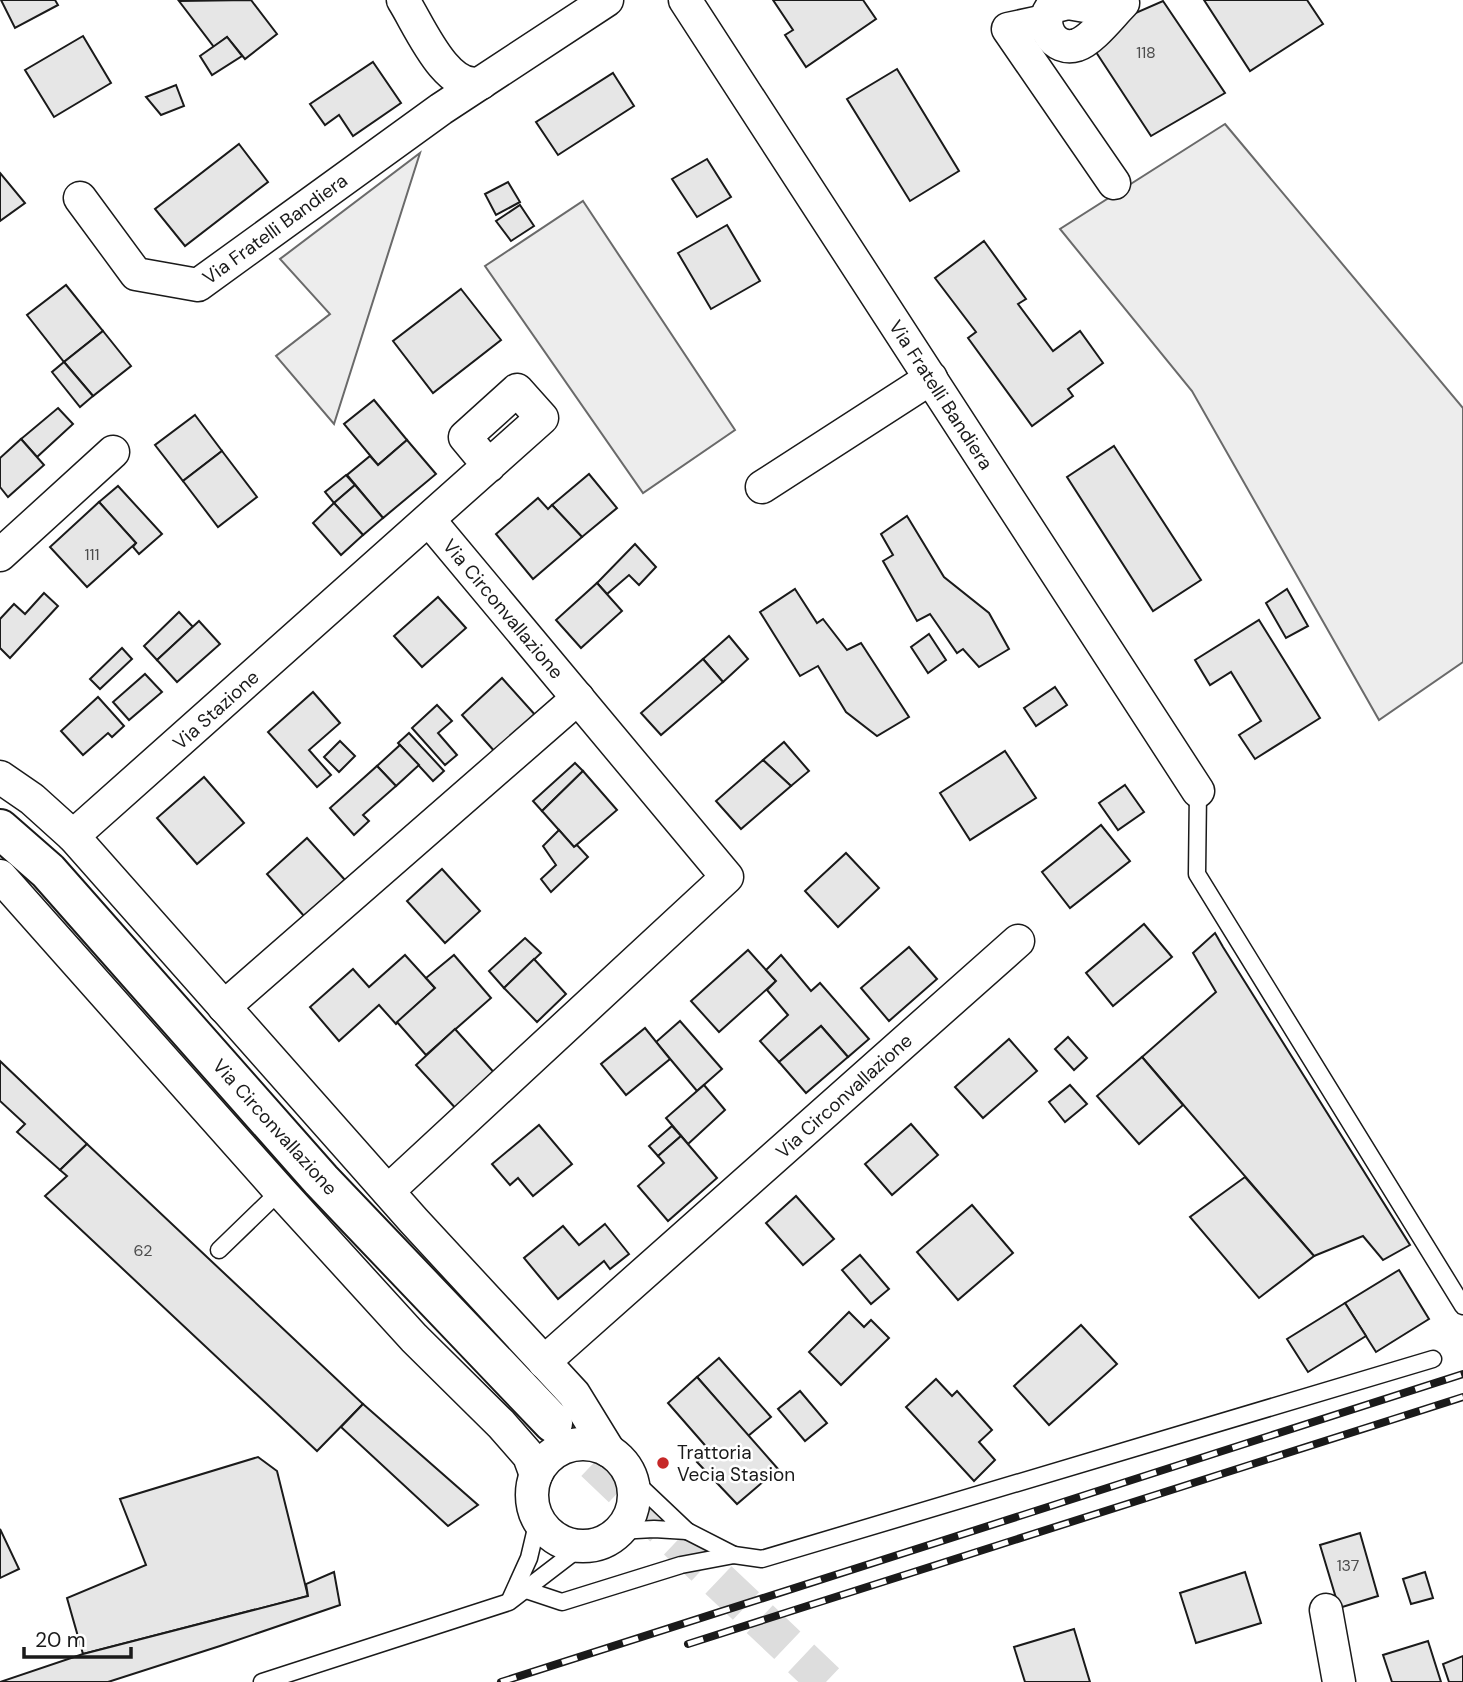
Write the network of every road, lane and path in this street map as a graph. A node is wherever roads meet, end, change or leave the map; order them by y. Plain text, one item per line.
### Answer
1 (403, 0) edge
2 (607, 0) edge
3 (685, 0) edge
4 (1125, 2) edge
5 (481, 83) junction
6 (1114, 183) dead end
7 (80, 198) dead end
8 (930, 378) junction
9 (113, 452) dead end
10 (489, 466) dead end
11 (762, 487) dead end
12 (429, 520) junction
13 (0, 555) edge
14 (578, 698) junction
15 (0, 777) edge
16 (1198, 791) joint
17 (0, 829) edge
18 (73, 836) junction
19 (0, 877) edge
20 (1018, 941) dead end
21 (224, 1007) junction
22 (280, 1191) junction
23 (388, 1191) junction
24 (219, 1250) dead end
25 (1463, 1306) edge
26 (1433, 1359) dead end
27 (544, 1362) junction
28 (553, 1423) tunnel mouth
29 (609, 1451) junction
30 (536, 1475) junction
31 (630, 1477) junction
32 (538, 1520) junction
33 (618, 1531) junction
34 (687, 1531) junction
35 (582, 1546) junction
36 (734, 1555) junction
37 (526, 1590) junction
38 (509, 1602) junction
39 (1326, 1610) dead end
40 (262, 1682) edge
41 (1339, 1682) edge

1 - 5 street
2 - 5 street, Via Fratelli Bandiera
3 - 8 street, Via Fratelli Bandiera
4 - 6 street
5 - 7 street, Via Fratelli Bandiera
8 - 11 street
8 - 16 street, Via Fratelli Bandiera
9 - 13 street
10 - 12 street, Via Stazione
12 - 14 street, Via Circonvallazione
12 - 18 street, Via Stazione
14 - 21 street, Via Circonvallazione
14 - 23 street, Via Circonvallazione
15 - 18 street
16 - 25 lane
17 - 28 main road, Via Circonvallazione
18 - 21 street
19 - 22 street, Via Circonvallazione
20 - 27 street, Via Circonvallazione
21 - 23 street
22 - 24 lane
22 - 30 street, Via Circonvallazione
23 - 27 street
26 - 36 lane
27 - 29 street
29 - 30 street
29 - 31 street
30 - 32 street
31 - 33 street
31 - 34 lane
32 - 35 street
32 - 38 lane
33 - 34 lane
33 - 35 street
34 - 36 lane
35 - 37 lane
36 - 37 lane
37 - 38 lane
38 - 40 lane
39 - 41 street

